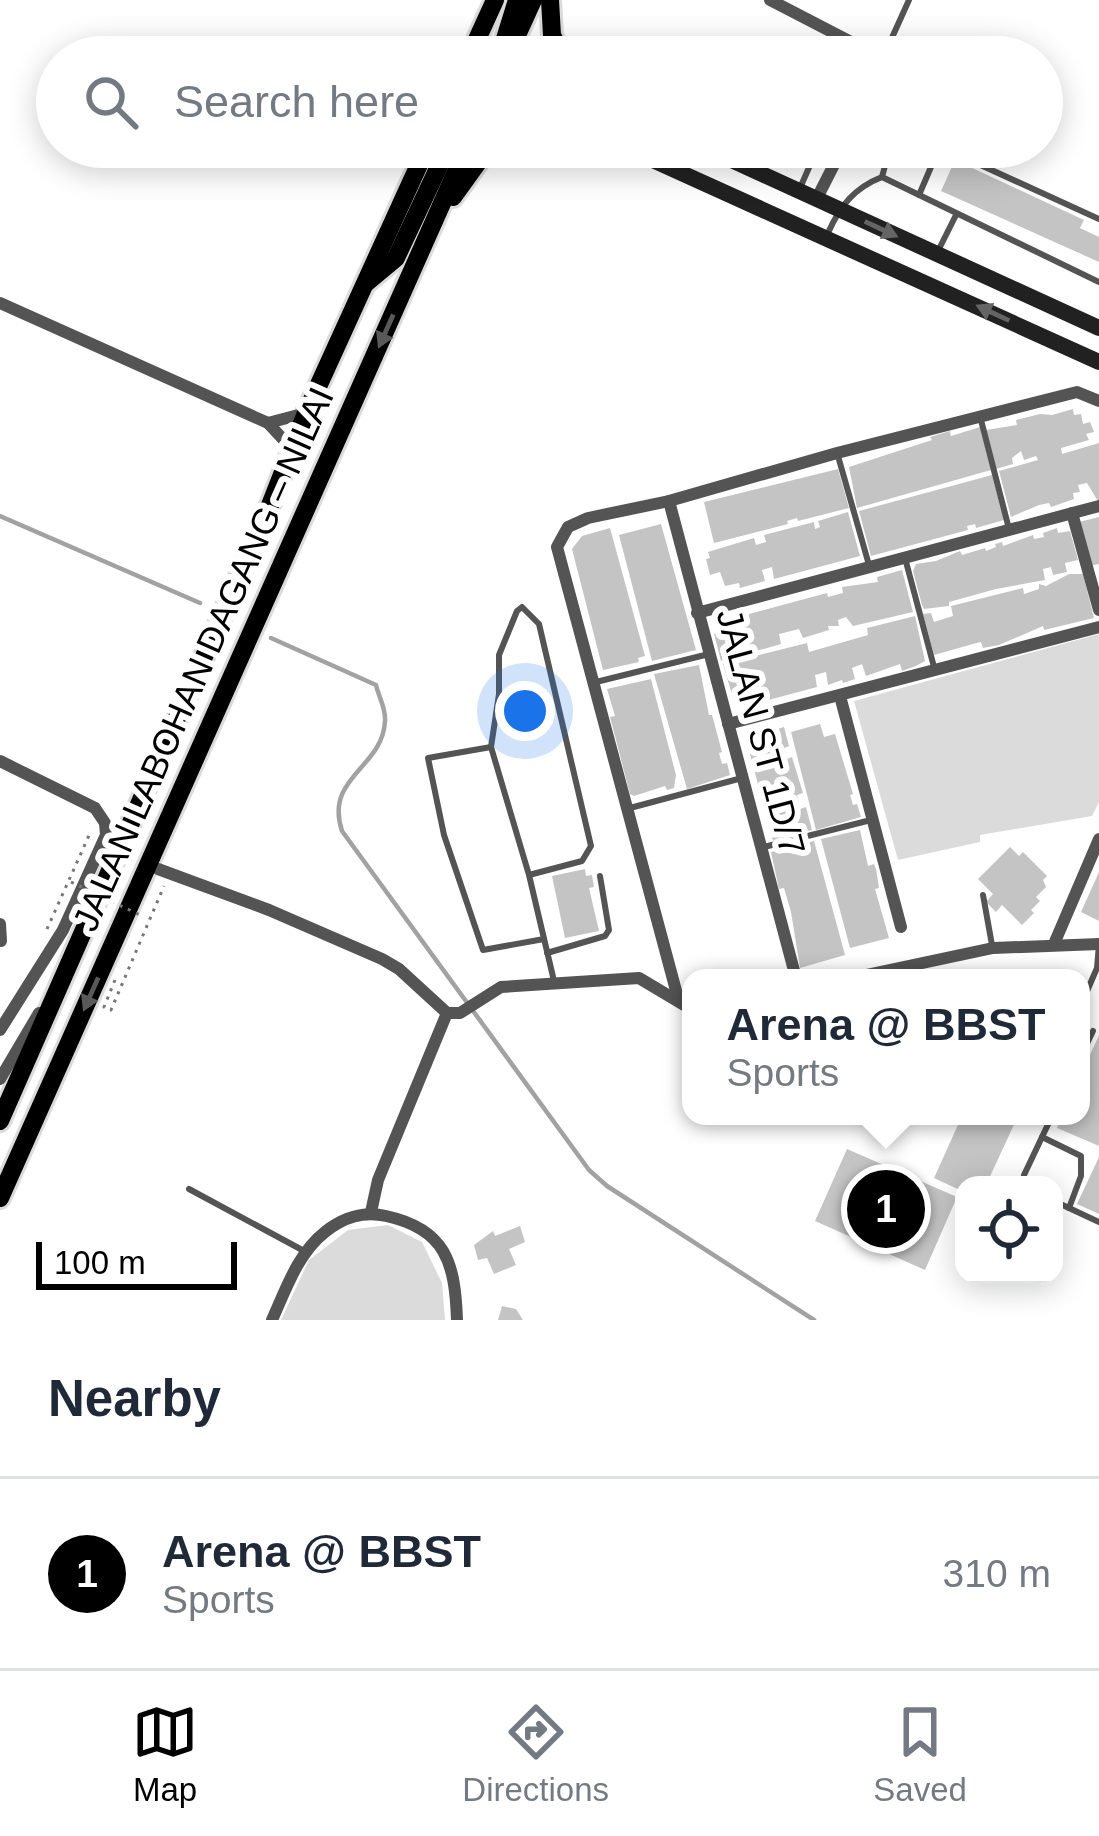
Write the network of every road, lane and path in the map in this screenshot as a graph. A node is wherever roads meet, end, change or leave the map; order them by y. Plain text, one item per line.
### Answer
1 (495, 0) edge
2 (517, 0) edge
3 (533, 0) edge
4 (550, 0) edge
5 (770, 0) edge
6 (909, 0) edge
7 (479, 36) edge
8 (504, 36) edge
9 (515, 36) edge
10 (552, 36) edge
11 (837, 36) edge
12 (893, 36) edge
13 (417, 168) edge
14 (438, 168) edge
15 (458, 168) edge
16 (474, 168) edge
17 (671, 168) edge
18 (700, 168) edge
19 (763, 168) edge
20 (813, 168) edge
21 (828, 168) edge
22 (884, 168) edge
23 (931, 168) edge
24 (987, 168) edge
25 (882, 177) junction
26 (696, 179) junction
27 (919, 195) junction
28 (807, 196) junction
29 (839, 210) junction
30 (957, 214) junction
31 (1099, 219) edge
32 (827, 237) junction
33 (936, 254) junction
34 (414, 267) junction
35 (1099, 282) edge
36 (363, 286) junction
37 (0, 303) edge
38 (1099, 328) edge
39 (1099, 362) edge
40 (1099, 400) edge
41 (306, 412) junction
42 (980, 416) junction
43 (268, 423) junction
44 (293, 450) junction
45 (837, 453) junction
46 (669, 501) junction
47 (1099, 506) edge
48 (1072, 513) junction
49 (1010, 530) junction
50 (904, 555) junction
51 (869, 565) junction
52 (1099, 610) edge
53 (697, 613) junction
54 (1099, 627) edge
55 (709, 654) junction
56 (935, 670) junction
57 (594, 682) junction
58 (840, 696) junction
59 (728, 724) junction
60 (491, 747) junction
61 (0, 761) edge
62 (742, 778) junction
63 (628, 808) junction
64 (871, 820) junction
65 (1099, 839) edge
66 (763, 848) junction
67 (163, 871) joint
68 (529, 875) junction
69 (600, 876) dead end
70 (983, 895) dead end
71 (0, 923) edge
72 (901, 927) dead end
73 (544, 939) junction
74 (1, 942) edge
75 (1054, 944) junction
76 (1099, 944) edge
77 (51, 948) junction
78 (993, 948) junction
79 (548, 953) junction
80 (71, 955) junction
81 (1098, 968) edge
82 (794, 969) edge
83 (894, 969) edge
84 (554, 981) junction
85 (678, 998) junction
86 (682, 1001) edge
87 (447, 1012) junction
88 (0, 1030) edge
89 (1093, 1031) dead end
90 (1090, 1037) edge
91 (0, 1079) edge
92 (0, 1121) edge
93 (1048, 1125) edge
94 (1042, 1138) junction
95 (1024, 1176) edge
96 (189, 1189) dead end
97 (0, 1198) edge
98 (1063, 1205) edge
99 (1069, 1208) junction
100 (371, 1213) junction
101 (1099, 1222) edge
102 (306, 1252) junction
103 (272, 1320) edge
104 (457, 1320) edge

1 - 7 main road
2 - 8 main road
3 - 9 main road
4 - 10 main road
5 - 11 street
6 - 12 lane
13 - 36 main road, JALAN LABOHAN DAGANG ‒ NILAI
14 - 36 main road
15 - 34 main road, JALAN LABOHAN DAGANG ‒ NILAI
16 - 34 main road
17 - 26 main road
18 - 26 main road
19 - 28 main road
20 - 28 lane
21 - 28 street
22 - 25 lane
23 - 27 lane
24 - 31 lane
25 - 27 lane
25 - 29 lane
26 - 32 main road
27 - 30 lane
28 - 29 main road
29 - 32 lane
29 -> 33 main road
30 - 33 lane
30 - 35 lane
39 -> 32 main road
33 - 38 main road
34 -> 97 main road, JALAN LABOHAN DAGANG ‒ NILAI
36 - 41 main road, JALAN LABOHAN DAGANG ‒ NILAI
37 - 43 street
40 - 42 street
41 - 43 street
41 - 44 main road, JALAN LABOHAN DAGANG ‒ NILAI
42 - 45 street
42 - 49 lane
43 - 44 street
44 - 80 main road, JALAN LABOHAN DAGANG ‒ NILAI
45 - 46 street
45 - 51 lane
46 - 53 street, JALAN ST 1D/7
46 - 57 street
47 - 48 street
48 - 49 street
48 - 52 street
49 - 50 street
50 - 51 street
50 - 56 lane
51 - 53 street
53 - 55 street, JALAN ST 1D/7
54 - 56 street
55 - 57 lane
55 - 59 street, JALAN ST 1D/7
56 - 58 street
57 - 63 street
58 - 59 street
58 - 64 street
59 - 62 street, JALAN ST 1D/7
60 - 68 lane
60 - 68 lane
60 - 73 lane
61 - 77 street
62 - 63 lane
62 - 66 street, JALAN ST 1D/7
63 - 85 street
64 - 66 lane
64 - 72 street
65 - 75 street
66 - 82 street, JALAN ST 1D/7
67 - 77 path, bridge
67 - 87 street
68 - 73 lane
69 - 79 lane
70 - 78 lane
71 - 74 street
73 - 79 lane
75 - 76 street
75 - 78 street
76 - 81 lane
77 - 88 street
78 - 83 street
79 - 84 lane
80 - 91 street
80 - 92 main road, JALAN LABOHAN DAGANG ‒ NILAI
84 - 85 street
84 - 87 street
85 - 86 street
87 - 100 street
89 - 90 lane
93 - 94 lane
94 - 95 lane
94 - 99 lane
96 - 102 lane
98 - 99 lane
99 - 101 lane
100 - 102 street
100 - 104 street
102 - 103 street

